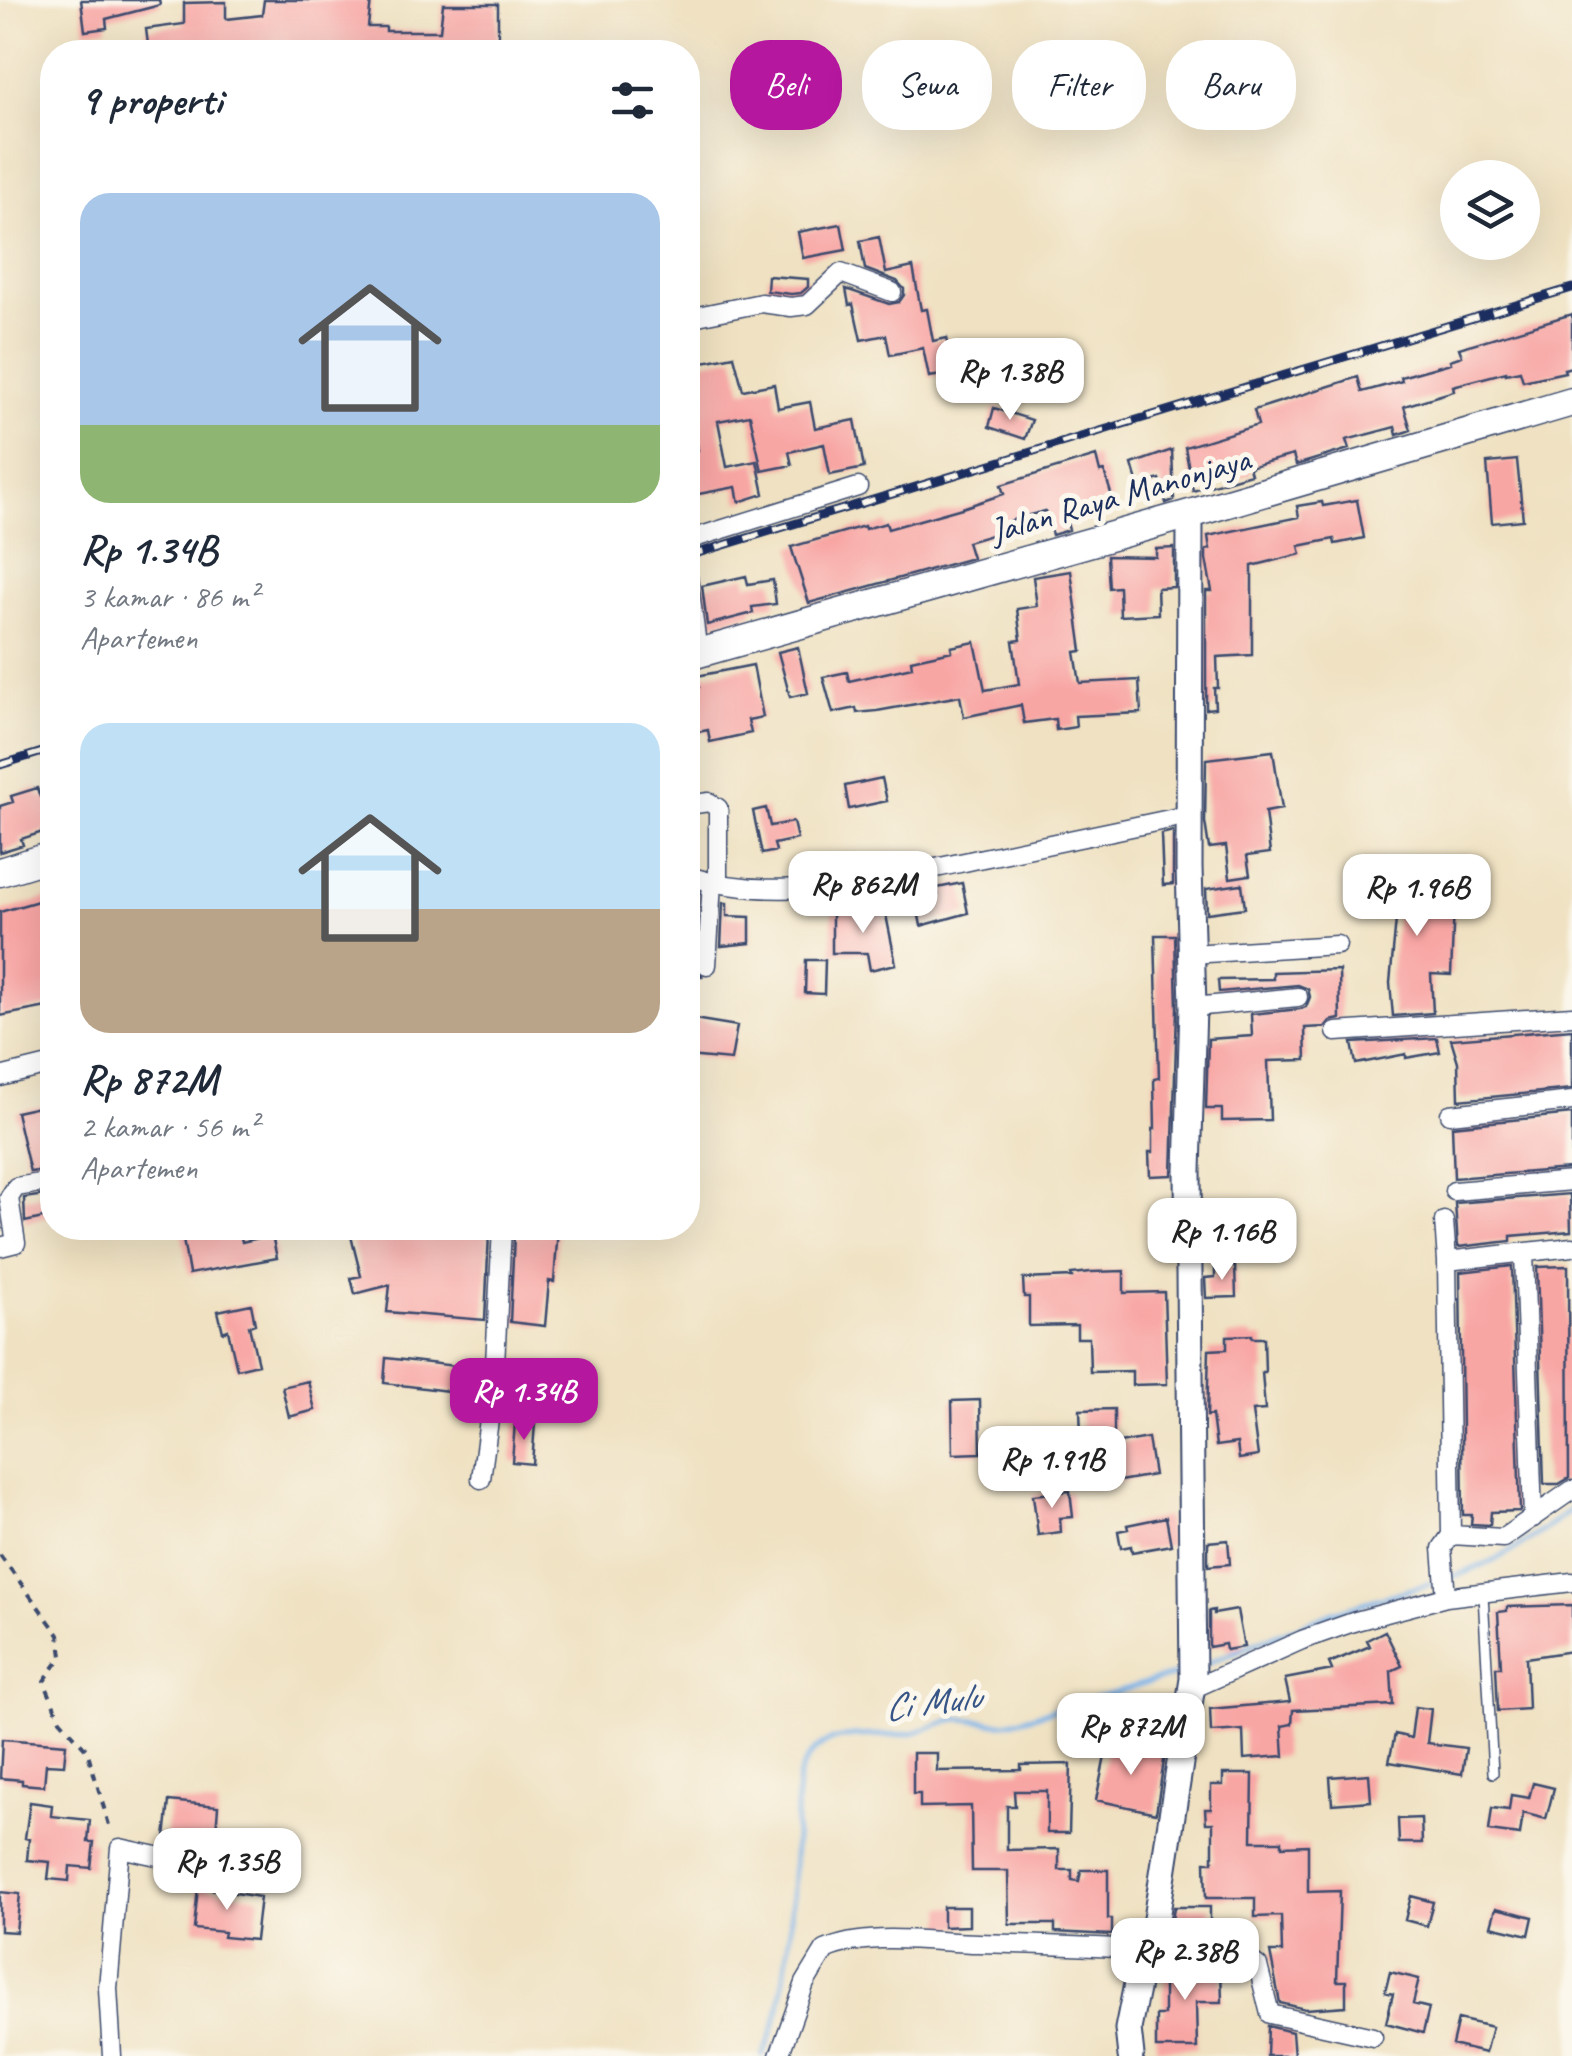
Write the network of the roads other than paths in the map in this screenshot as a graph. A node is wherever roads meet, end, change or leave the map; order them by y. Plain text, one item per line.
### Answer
1 (892, 292) dead end
2 (700, 316) edge
3 (1572, 402) edge
4 (858, 487) dead end
5 (1190, 514) junction
6 (700, 536) edge
7 (700, 653) edge
8 (700, 803) edge
9 (1189, 815) junction
10 (40, 863) edge
11 (0, 872) edge
12 (700, 879) edge
13 (715, 883) junction
14 (1337, 946) dead end
15 (1191, 954) junction
16 (707, 965) dead end
17 (1298, 997) dead end
18 (1194, 1007) junction
19 (1572, 1016) edge
20 (1336, 1032) dead end
21 (40, 1068) edge
22 (0, 1078) edge
23 (1572, 1101) edge
24 (1450, 1114) dead end
25 (1572, 1180) edge
26 (40, 1183) edge
27 (1454, 1190) dead end
28 (1444, 1221) dead end
29 (501, 1240) edge
30 (0, 1247) edge
31 (1572, 1247) edge
32 (1524, 1253) junction
33 (1446, 1261) junction
34 (481, 1478) dead end
35 (1572, 1490) edge
36 (1533, 1518) junction
37 (1452, 1535) junction
38 (1572, 1582) edge
39 (1446, 1592) junction
40 (1483, 1595) junction
41 (1192, 1684) junction
42 (1493, 1773) dead end
43 (231, 1872) dead end
44 (1148, 1950) junction
45 (1373, 2038) dead end
46 (112, 2056) edge
47 (779, 2056) edge
48 (1131, 2056) edge

1 - 2 street
3 - 5 main road, Jalan Raya Manonjaya
4 - 6 street
5 - 7 main road, Jalan Raya Manonjaya
5 - 9 street
8 - 13 street
9 - 13 street
9 - 15 street
10 - 11 main road
12 - 13 street
13 - 16 street
14 - 15 street
15 - 18 street
17 - 18 street
18 - 41 street
19 - 20 street
21 - 22 street
23 - 24 street
25 - 27 street
26 - 30 street
28 - 33 street
29 - 34 street
31 - 32 street
32 - 33 street
32 - 36 street
33 - 37 street
35 - 36 street
36 - 37 street
37 - 39 street
38 - 40 street
39 - 40 street
39 - 41 street
40 - 42 lane
41 - 44 street
43 - 46 street
44 - 45 street
44 - 47 street
44 - 48 street

